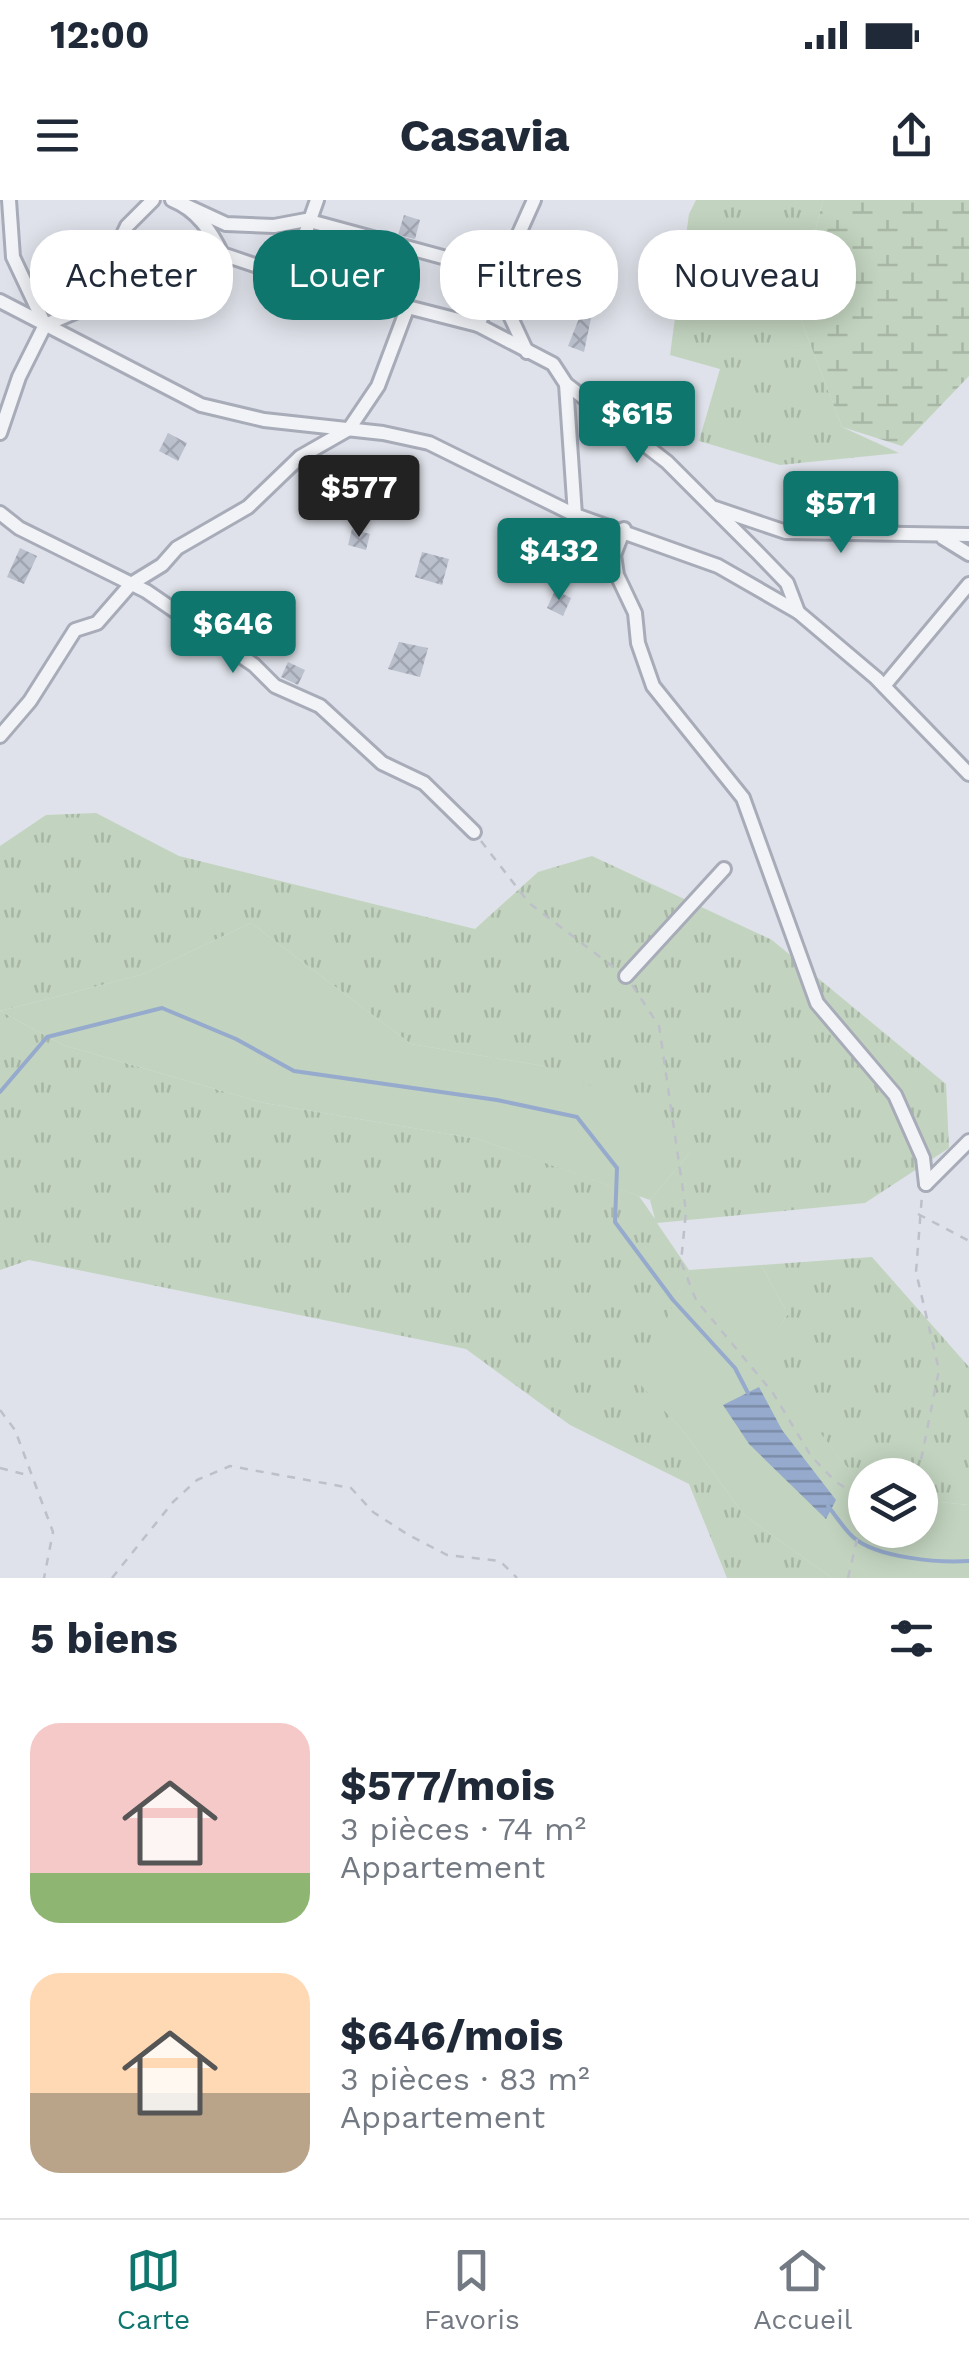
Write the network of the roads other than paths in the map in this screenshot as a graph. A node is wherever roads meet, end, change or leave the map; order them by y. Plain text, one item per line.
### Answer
1 (9, 200) edge
2 (153, 200) edge
3 (317, 200) edge
4 (178, 202) edge
5 (530, 204) edge
6 (306, 220) junction
7 (303, 230) edge
8 (518, 230) edge
9 (440, 256) edge
10 (253, 264) edge
11 (0, 302) edge
12 (420, 312) edge
13 (403, 320) edge
14 (480, 320) edge
15 (512, 320) edge
16 (44, 325) junction
17 (478, 325) junction
18 (527, 352) junction
19 (566, 384) junction
20 (342, 432) junction
21 (0, 433) edge
22 (712, 508) junction
23 (0, 513) edge
24 (575, 515) junction
25 (624, 529) junction
26 (969, 536) edge
27 (941, 537) junction
28 (969, 554) edge
29 (131, 584) junction
30 (969, 584) edge
31 (798, 612) junction
32 (884, 686) junction
33 (0, 736) edge
34 (969, 774) edge
35 (474, 832) road end
36 (724, 869) dead end
37 (626, 976) road end
38 (969, 1141) edge

1 - 16 street
2 - 16 street
3 - 6 street
4 - 6 street
4 - 10 street
5 - 8 street
6 - 7 street
6 - 9 street
11 - 16 street
12 - 17 street
13 - 20 street
14 - 17 street
15 - 18 street
16 - 20 street
16 - 21 street
17 - 18 street
18 - 19 street
19 - 22 street
19 - 24 street
20 - 24 street
20 - 29 street
22 - 27 street
22 - 31 street
23 - 29 street
24 - 25 street
25 - 31 street
25 - 38 street
26 - 27 street
27 - 28 street
29 - 33 street
29 - 35 street
30 - 32 street
31 - 32 street
32 - 34 street
36 - 37 street

